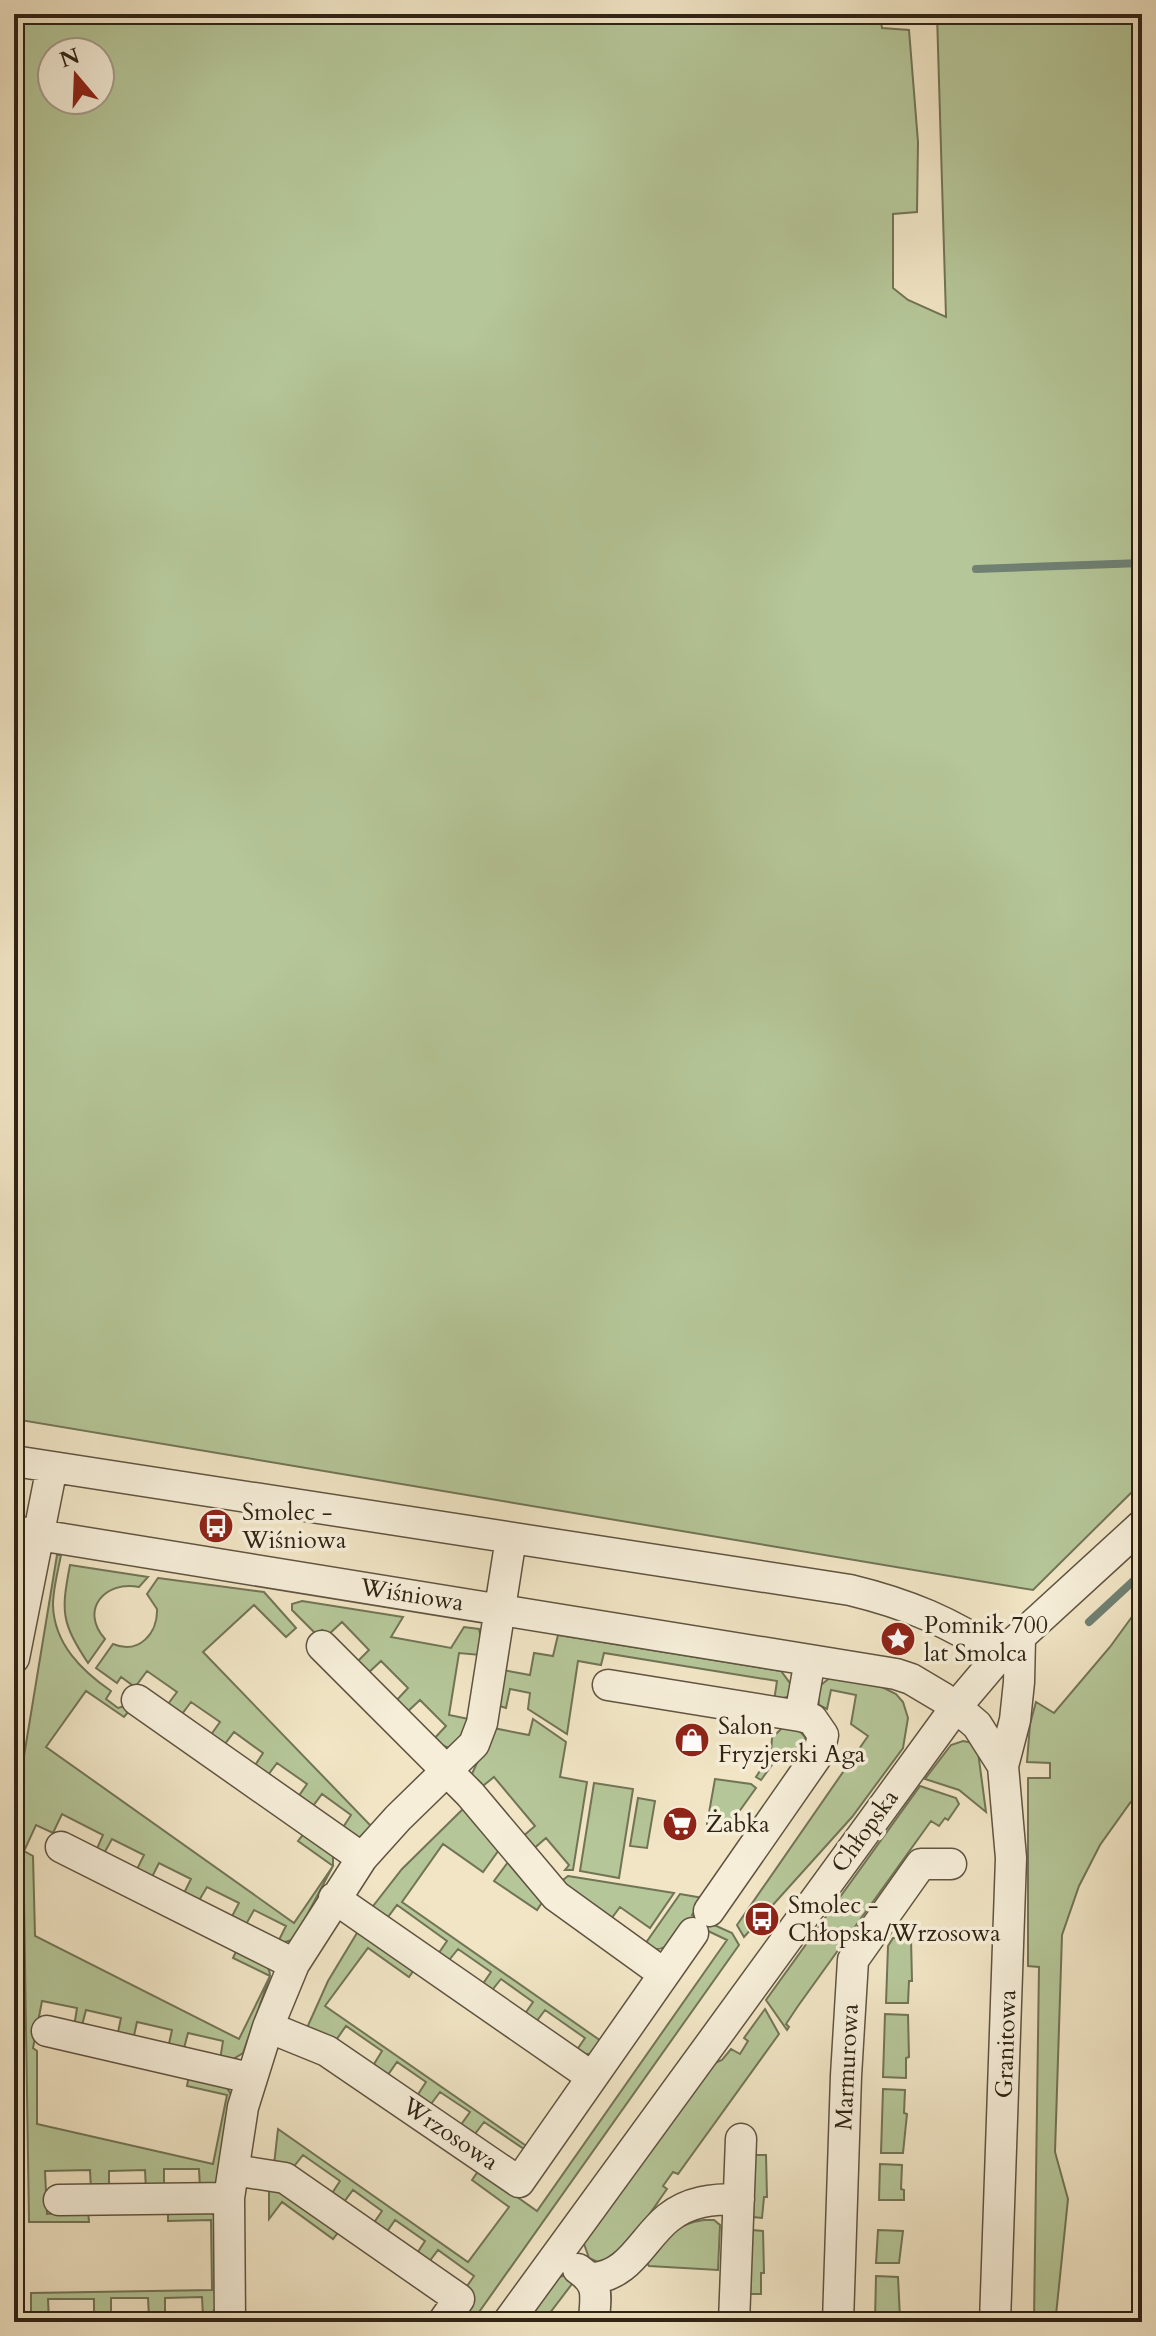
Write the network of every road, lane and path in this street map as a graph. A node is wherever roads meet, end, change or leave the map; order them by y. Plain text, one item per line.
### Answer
1 (14, 1461) edge
2 (52, 1467) junction
3 (1142, 1525) edge
4 (26, 1533) edge
5 (511, 1538) junction
6 (500, 1609) junction
7 (322, 1646) dead end
8 (1010, 1647) junction
9 (14, 1658) edge
10 (824, 1662) junction
11 (608, 1685) dead end
12 (137, 1700) dead end
13 (950, 1702) junction
14 (800, 1716) junction
15 (1003, 1766) junction
16 (447, 1771) junction
17 (61, 1847) dead end
18 (362, 1858) junction
19 (951, 1864) dead end
20 (334, 1898) junction
21 (294, 1964) junction
22 (664, 1974) junction
23 (268, 2027) junction
24 (47, 2031) dead end
25 (592, 2077) junction
26 (250, 2078) junction
27 (741, 2139) dead end
28 (231, 2184) junction
29 (739, 2199) junction
30 (59, 2200) dead end
31 (556, 2255) junction
32 (591, 2278) junction
33 (230, 2322) edge
34 (443, 2322) edge
35 (508, 2322) edge
36 (594, 2322) edge
37 (734, 2322) edge
38 (838, 2322) edge
39 (995, 2322) edge

1 - 2 street
2 - 4 street
2 - 5 street
3 - 8 street, Chłopska
4 - 6 street, Wiśniowa
4 - 9 street
5 - 6 street
5 - 8 street
6 - 10 street, Wiśniowa
6 - 16 street
7 - 16 street
8 - 13 street, Chłopska
8 - 15 street, Granitowa
10 - 13 street, Wiśniowa
10 - 14 street
11 - 14 street
12 - 18 street
13 - 15 street, Granitowa
13 - 31 street, Chłopska
14 - 22 street, Wrzosowa
15 - 39 street, Granitowa
16 - 18 street
16 - 22 street
17 - 21 street
18 - 20 street
19 - 38 street, Marmurowa
20 - 21 street
20 - 25 street
21 - 23 street
22 - 25 street, Wrzosowa
23 - 25 street, Wrzosowa
23 - 26 street
24 - 26 street
26 - 28 street
27 - 29 street
28 - 30 street
28 - 33 street
28 - 34 street
29 - 32 street
29 - 37 street
31 - 32 street
31 - 35 street, Chłopska
32 - 36 street

